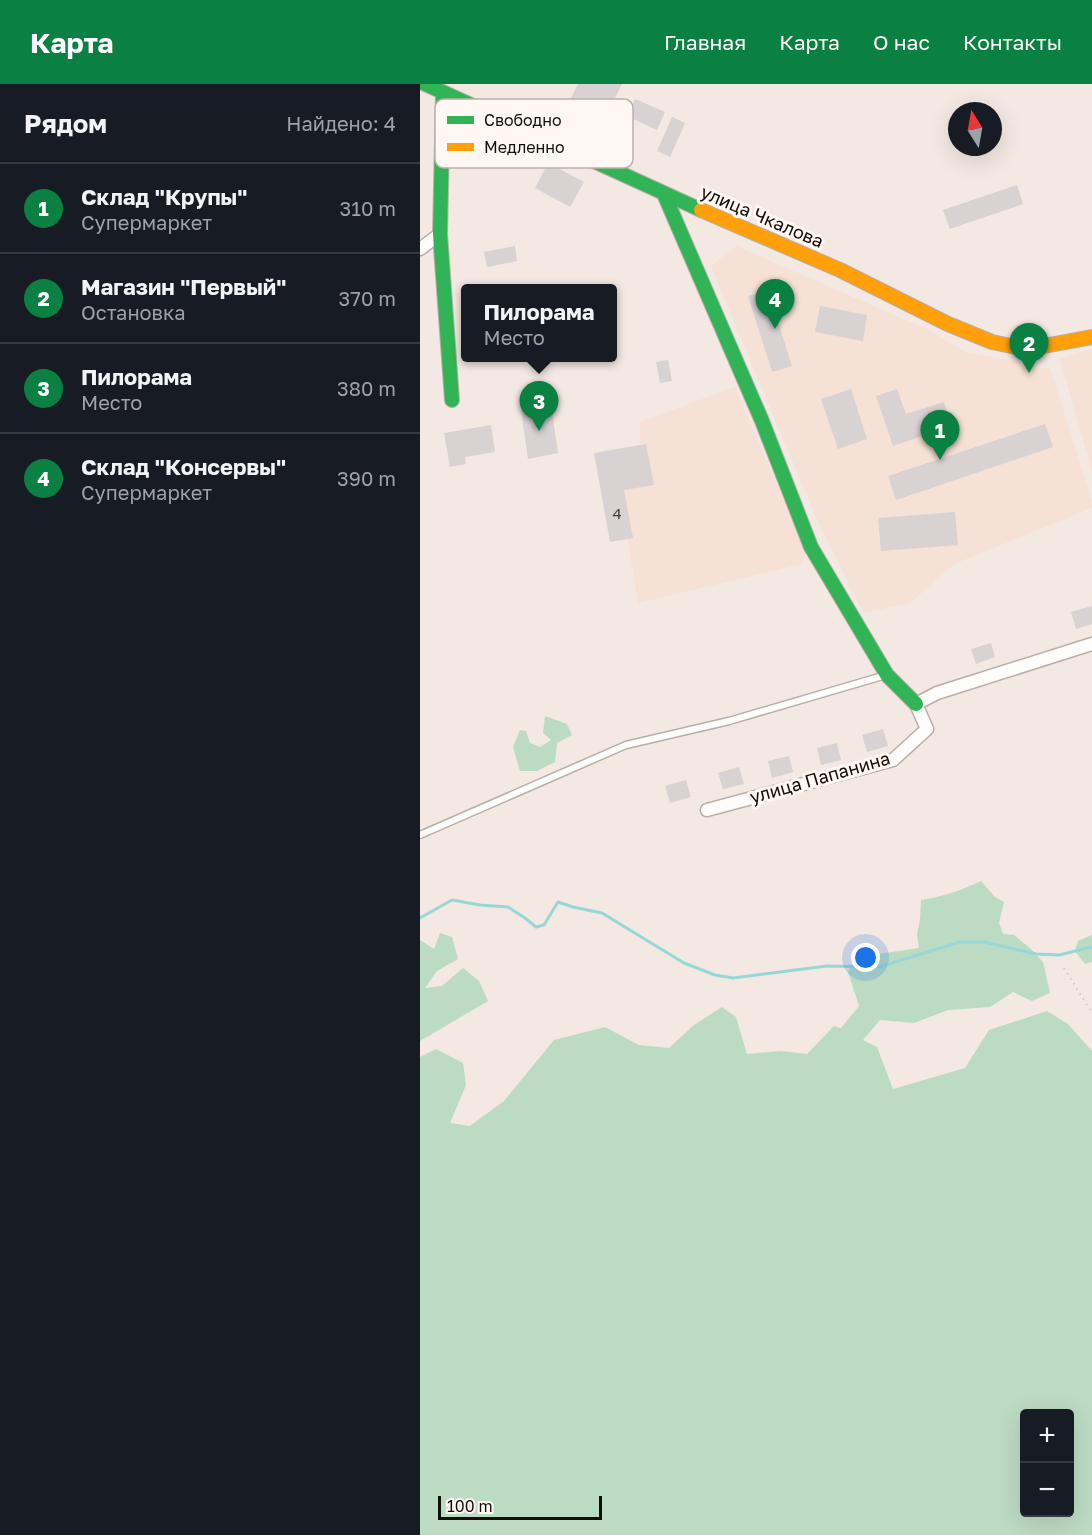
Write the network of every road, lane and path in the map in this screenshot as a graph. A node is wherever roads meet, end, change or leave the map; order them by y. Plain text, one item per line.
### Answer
1 (425, 84) edge
2 (443, 93) junction
3 (443, 99) edge
4 (456, 99) edge
5 (441, 168) edge
6 (607, 168) edge
7 (664, 194) junction
8 (440, 234) junction
9 (420, 249) edge
10 (1092, 337) edge
11 (452, 400) dead end
12 (1092, 644) edge
13 (886, 675) junction
14 (916, 704) junction
15 (707, 810) dead end
16 (420, 836) edge
17 (1064, 968) dead end
18 (1092, 1014) edge

1 - 2 street, улица Чкалова
2 - 3 street
2 - 4 street, улица Чкалова
5 - 8 street
6 - 7 street, улица Чкалова
7 - 10 street, улица Чкалова
7 - 13 street
8 - 9 street
8 - 11 street
12 - 14 street
13 - 14 street
13 - 16 lane
14 - 15 street, улица Папанина
17 - 18 path

